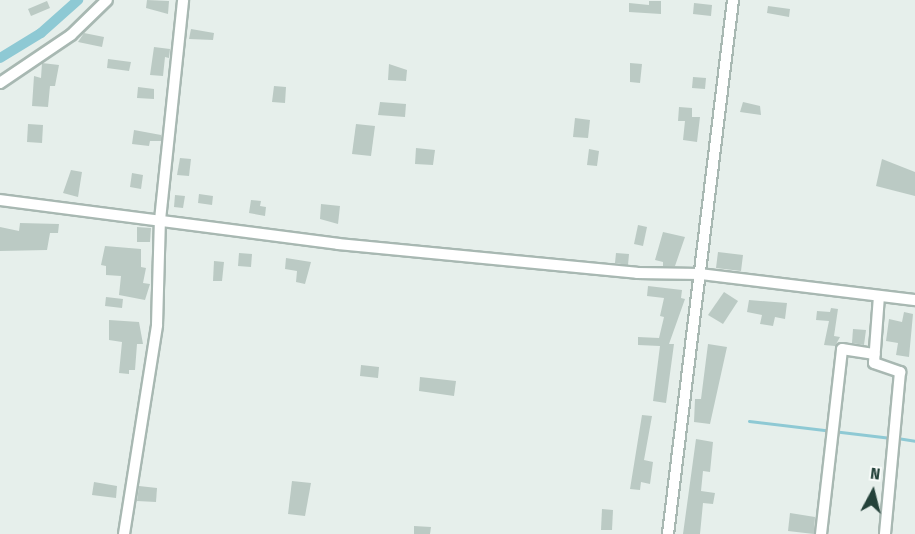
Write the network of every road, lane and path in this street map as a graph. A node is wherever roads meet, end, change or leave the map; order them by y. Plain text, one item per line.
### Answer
1 (107, 0) edge
2 (183, 0) edge
3 (733, 0) edge
4 (0, 83) edge
5 (0, 200) edge
6 (160, 220) junction
7 (700, 274) junction
8 (879, 296) junction
9 (915, 300) edge
10 (875, 354) junction
11 (124, 534) edge
12 (668, 534) edge
13 (821, 534) edge
14 (885, 534) edge

1 - 4 street
2 - 6 street
3 - 7 street
5 - 6 street
6 - 7 street
6 - 11 street
7 - 8 street
7 - 12 street
8 - 9 street
8 - 10 street
10 - 13 street
10 - 14 street

